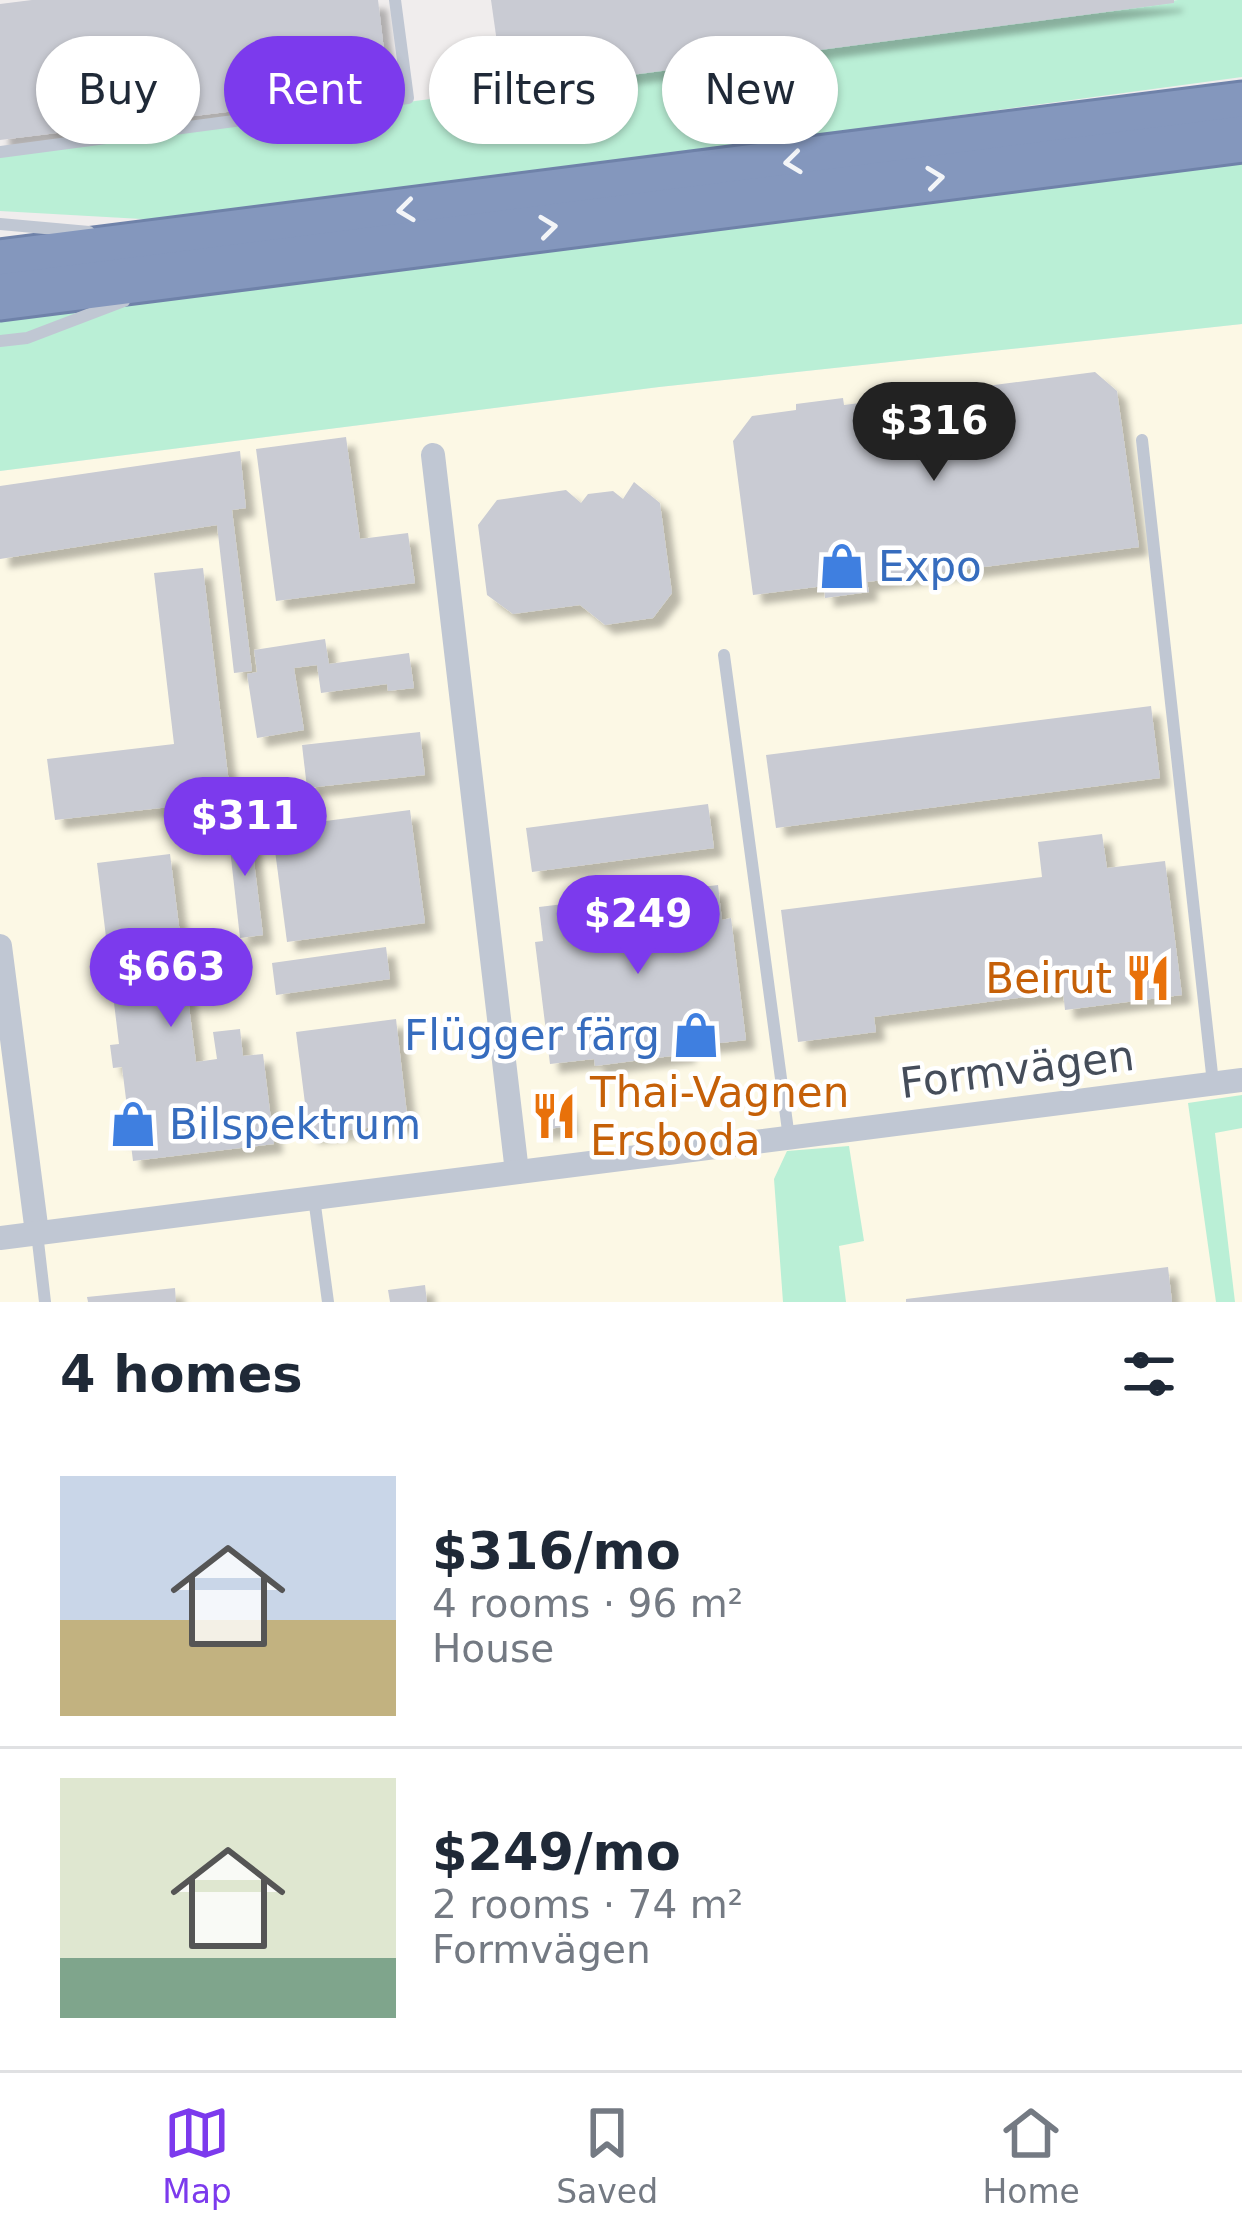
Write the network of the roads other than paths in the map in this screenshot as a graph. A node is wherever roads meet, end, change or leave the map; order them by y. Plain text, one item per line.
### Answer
1 (395, 0) edge
2 (1242, 105) edge
3 (1242, 139) edge
4 (0, 152) edge
5 (0, 224) edge
6 (174, 240) junction
7 (0, 262) edge
8 (224, 268) junction
9 (0, 297) edge
10 (0, 341) edge
11 (1142, 440) dead end
12 (433, 455) dead end
13 (724, 655) dead end
14 (0, 946) edge
15 (1242, 1080) edge
16 (1214, 1084) junction
17 (789, 1138) junction
18 (517, 1172) junction
19 (314, 1198) junction
20 (37, 1233) junction
21 (0, 1238) edge
22 (45, 1302) edge
23 (328, 1302) edge

1 - 4 lane
2 -> 6 highway
8 -> 3 highway
5 - 6 lane
6 - 7 highway
8 - 9 highway
8 - 10 lane
11 - 16 lane
12 - 18 street
13 - 17 lane
14 - 20 street
15 - 16 street, Formvägen
16 - 17 street, Formvägen
17 - 18 street, Formvägen
18 - 19 street, Formvägen
19 - 20 street, Formvägen
19 - 23 lane
20 - 21 street, Formvägen
20 - 22 lane

